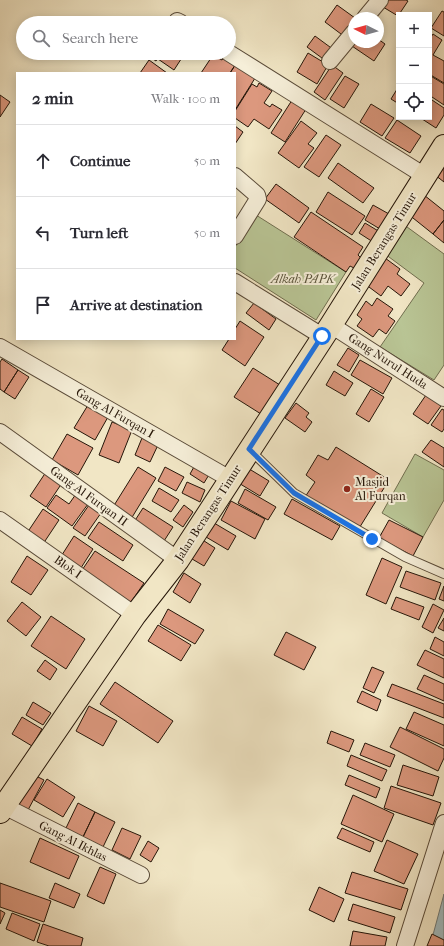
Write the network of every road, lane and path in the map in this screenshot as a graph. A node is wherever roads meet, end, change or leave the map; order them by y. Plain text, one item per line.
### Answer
1 (380, 0) edge
2 (370, 12) edge
3 (348, 39) edge
4 (236, 57) edge
5 (330, 61) dead end
6 (444, 146) edge
7 (425, 176) junction
8 (236, 177) edge
9 (236, 234) edge
10 (236, 283) edge
11 (327, 330) junction
12 (0, 347) edge
13 (444, 398) edge
14 (0, 432) edge
15 (249, 449) junction
16 (230, 479) junction
17 (0, 520) edge
18 (178, 560) junction
19 (444, 574) edge
20 (135, 615) junction
21 (1, 810) edge
22 (444, 823) edge
23 (141, 875) dead end
24 (405, 946) edge

1 - 2 street
3 - 5 street
4 - 7 street
6 - 7 main road, Jalan Berangas Timur
7 - 11 main road, Jalan Berangas Timur
8 - 9 street
10 - 11 street, Gang Nurul Huda
11 - 13 street, Gang Nurul Huda
11 - 15 main road, Jalan Berangas Timur
12 - 16 street, Gang Al Furqan I
14 - 18 street, Gang Al Furqan II
15 - 16 main road, Jalan Berangas Timur
15 - 19 lane
16 - 18 main road, Jalan Berangas Timur
17 - 20 street, Blok I
18 - 20 main road, Jalan Berangas Timur
20 - 21 main road, Jalan Berangas Timur
21 - 23 street, Gang Al Ikhlas
22 - 24 street

